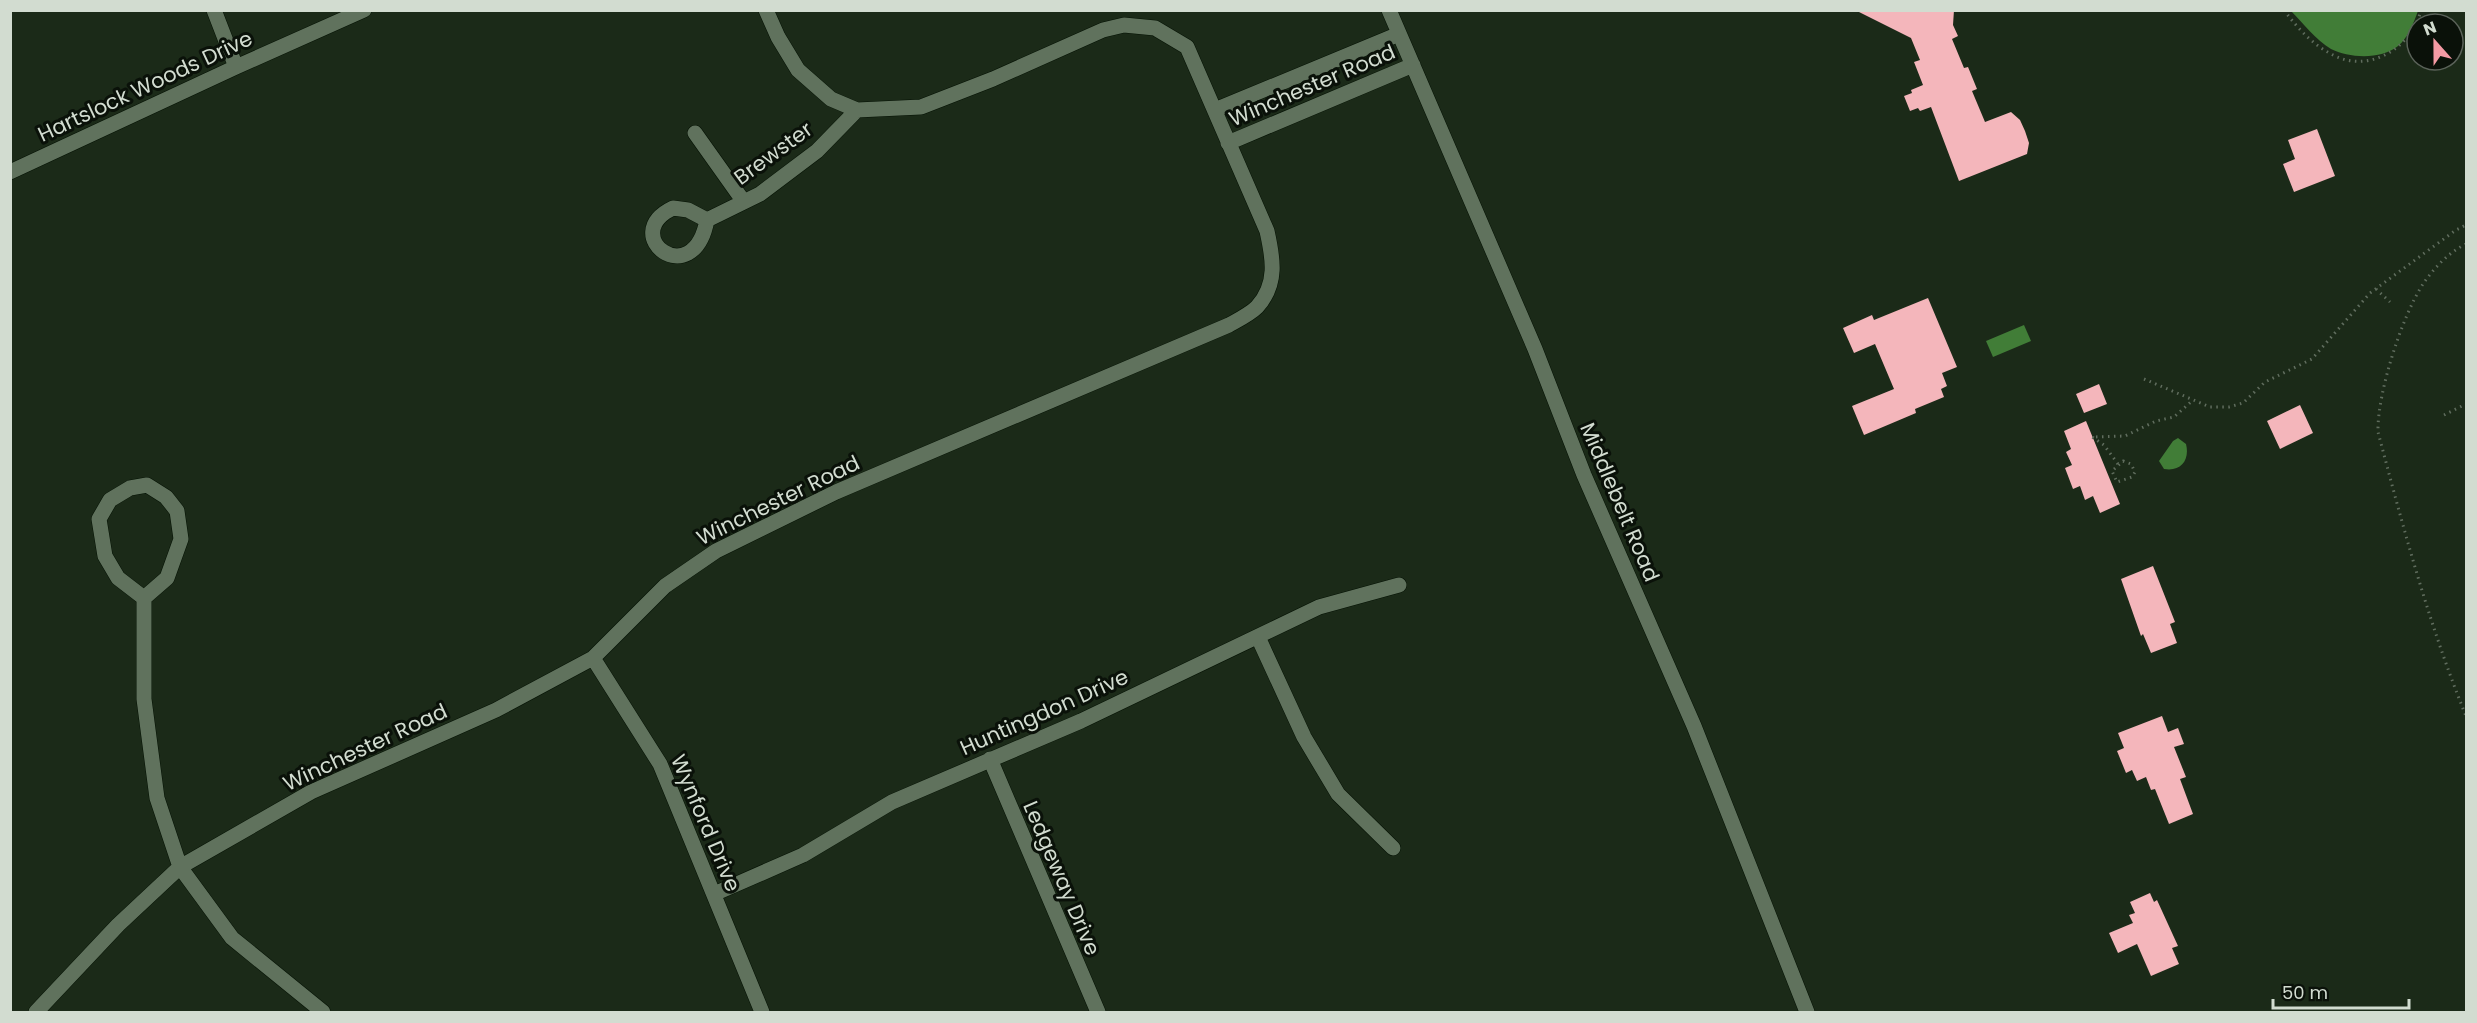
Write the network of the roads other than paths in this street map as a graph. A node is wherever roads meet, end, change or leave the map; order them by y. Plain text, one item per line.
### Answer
1 (214, 10) edge
2 (364, 10) edge
3 (766, 10) edge
4 (1389, 10) edge
5 (1400, 34) junction
6 (1413, 65) junction
7 (236, 67) junction
8 (857, 110) junction
9 (1215, 110) junction
10 (695, 133) dead end
11 (1228, 143) junction
12 (10, 172) edge
13 (744, 202) junction
14 (707, 220) dead end
15 (1399, 585) dead end
16 (144, 598) junction
17 (1258, 636) junction
18 (593, 658) junction
19 (990, 759) junction
20 (1393, 848) dead end
21 (180, 867) junction
22 (714, 894) junction
23 (36, 1012) edge
24 (323, 1012) edge
25 (762, 1012) edge
26 (1098, 1012) edge
27 (1807, 1012) edge

1 - 7 street
2 - 7 street, Hartslock Woods Drive
3 - 8 street
4 - 5 street, Middlebelt Road
5 - 6 street, Middlebelt Road
5 - 9 street, Winchester Road
6 - 11 street, Winchester Road
6 - 27 street, Middlebelt Road
7 - 12 street, Hartslock Woods Drive
8 - 9 street, Winchester Road
8 - 13 street, Brewster
9 - 11 street, Winchester Road
10 - 13 street
11 - 18 street, Winchester Road
13 - 14 street, Brewster
15 - 17 street, Huntingdon Drive
16 - 16 street
16 - 21 street
17 - 19 street, Huntingdon Drive
17 - 20 street
18 - 21 street, Winchester Road
18 - 22 street, Wynford Drive
19 - 22 street, Huntingdon Drive
19 - 26 street, Ledgeway Drive
21 - 23 street, Winchester Road
21 - 24 street
22 - 25 street, Wynford Drive

